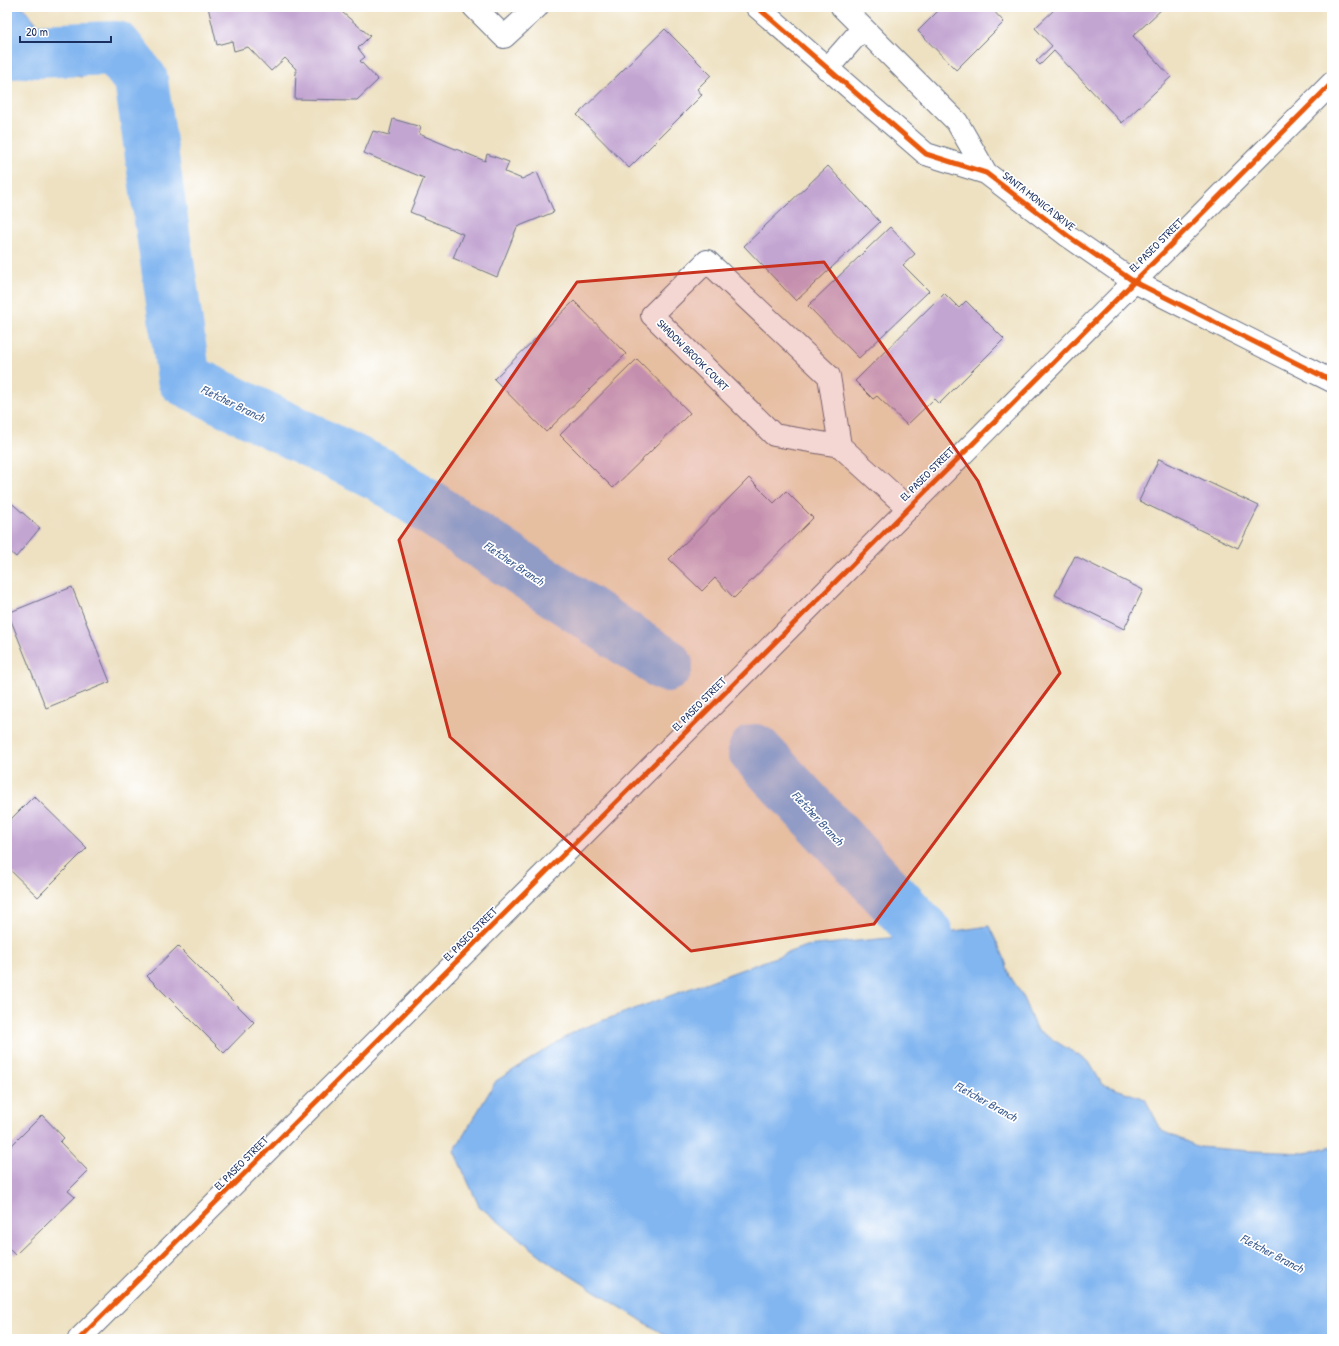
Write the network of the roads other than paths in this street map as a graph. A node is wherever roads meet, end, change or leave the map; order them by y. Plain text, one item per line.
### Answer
1 (474, 7) edge
2 (537, 7) edge
3 (757, 7) edge
4 (842, 7) edge
5 (863, 28) junction
6 (827, 68) junction
7 (1332, 83) edge
8 (986, 172) junction
9 (1133, 281) junction
10 (1332, 381) edge
11 (840, 446) junction
12 (908, 508) junction
13 (79, 1339) edge

1 - 2 street
3 - 6 street, SANTA MONICA DRIVE
4 - 5 street, SANTA MONICA DRIVE
5 - 6 street
5 - 8 street, SANTA MONICA DRIVE
6 - 8 street, SANTA MONICA DRIVE
7 - 9 street, EL PASEO STREET
8 - 9 street, SANTA MONICA DRIVE
9 - 10 street, SANTA MONICA DRIVE
9 - 12 street, EL PASEO STREET
11 - 11 street, SHADOW BROOK COURT
11 - 12 street
12 - 13 street, EL PASEO STREET

